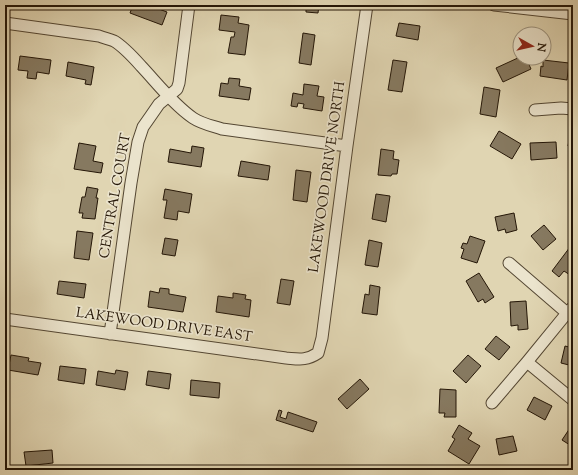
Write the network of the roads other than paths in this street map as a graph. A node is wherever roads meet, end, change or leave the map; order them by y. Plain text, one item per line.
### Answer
1 (189, 5) edge
2 (367, 5) edge
3 (494, 5) edge
4 (573, 14) edge
5 (5, 23) edge
6 (169, 96) junction
7 (573, 109) edge
8 (535, 110) dead end
9 (347, 146) junction
10 (509, 263) dead end
11 (570, 310) edge
12 (5, 319) edge
13 (110, 334) junction
14 (318, 353) joint
15 (527, 362) junction
16 (573, 400) edge
17 (492, 403) dead end

1 - 6 street, CENTRAL COURT
2 - 9 street, LAKEWOOD DRIVE NORTH
3 - 4 street
5 - 6 street
6 - 9 street
6 - 13 street, CENTRAL COURT
7 - 8 street
9 - 14 street, LAKEWOOD DRIVE NORTH
10 - 11 street
11 - 15 street
12 - 13 street, LAKEWOOD DRIVE EAST
13 - 14 street, LAKEWOOD DRIVE EAST
15 - 16 street
15 - 17 street

